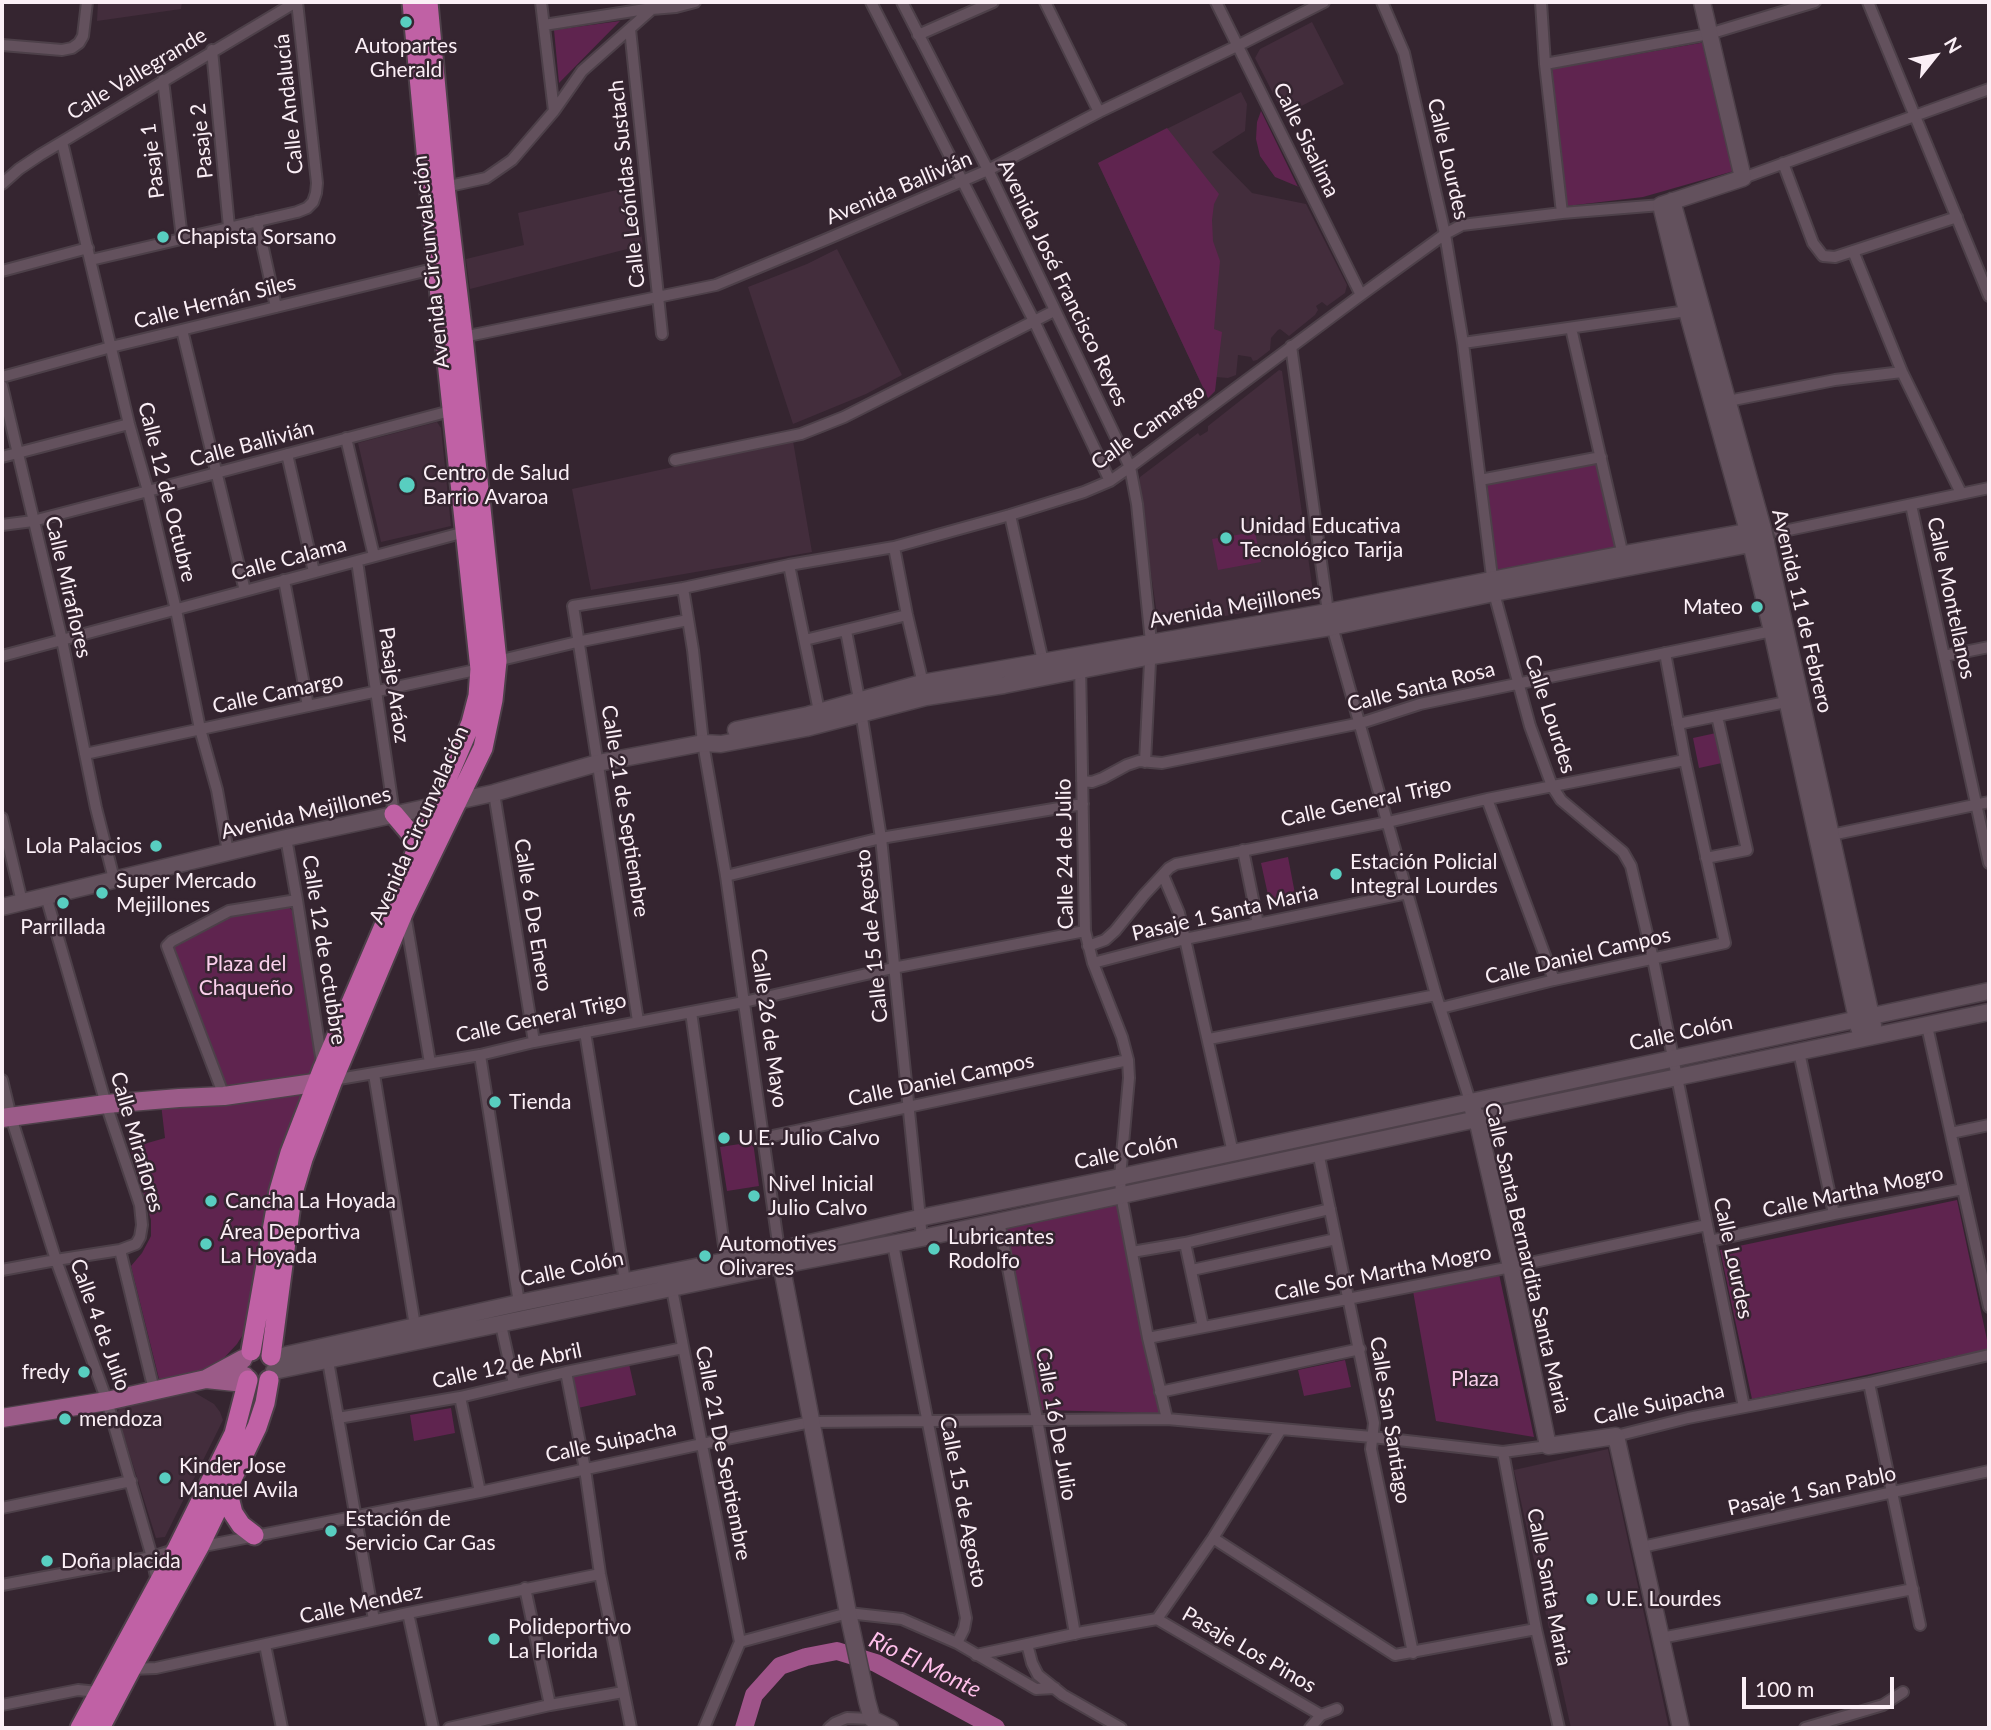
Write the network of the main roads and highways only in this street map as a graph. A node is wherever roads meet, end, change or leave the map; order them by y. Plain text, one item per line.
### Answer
1 (412, 2) edge
2 (428, 2) edge
3 (461, 407) junction
4 (488, 665) junction
5 (394, 814) road end
6 (417, 847) junction
7 (325, 1077) junction
8 (6, 1118) edge
9 (247, 1367) junction
10 (272, 1367) junction
11 (2, 1418) edge
12 (229, 1485) junction
13 (254, 1535) road end
14 (80, 1728) edge
15 (100, 1728) edge

1 - 3 highway, Avenida Circunvalación
2 - 3 highway, Avenida Circunvalación
3 - 4 highway, Avenida Circunvalación
3 - 4 highway, Avenida Circunvalación
4 - 6 highway, Avenida Circunvalación
4 - 7 highway, Avenida Circunvalación
5 - 6 highway
6 - 7 highway, Avenida Circunvalación
7 - 8 main road, Calle General Trigo
7 - 9 highway, Avenida Circunvalación
7 - 10 highway, Avenida Circunvalación
9 - 10 highway
9 - 10 highway
9 - 11 main road
9 - 14 highway, Avenida Circunvalación
10 - 12 highway, Avenida Circunvalación
12 - 13 highway
12 - 15 highway, Avenida Circunvalación

